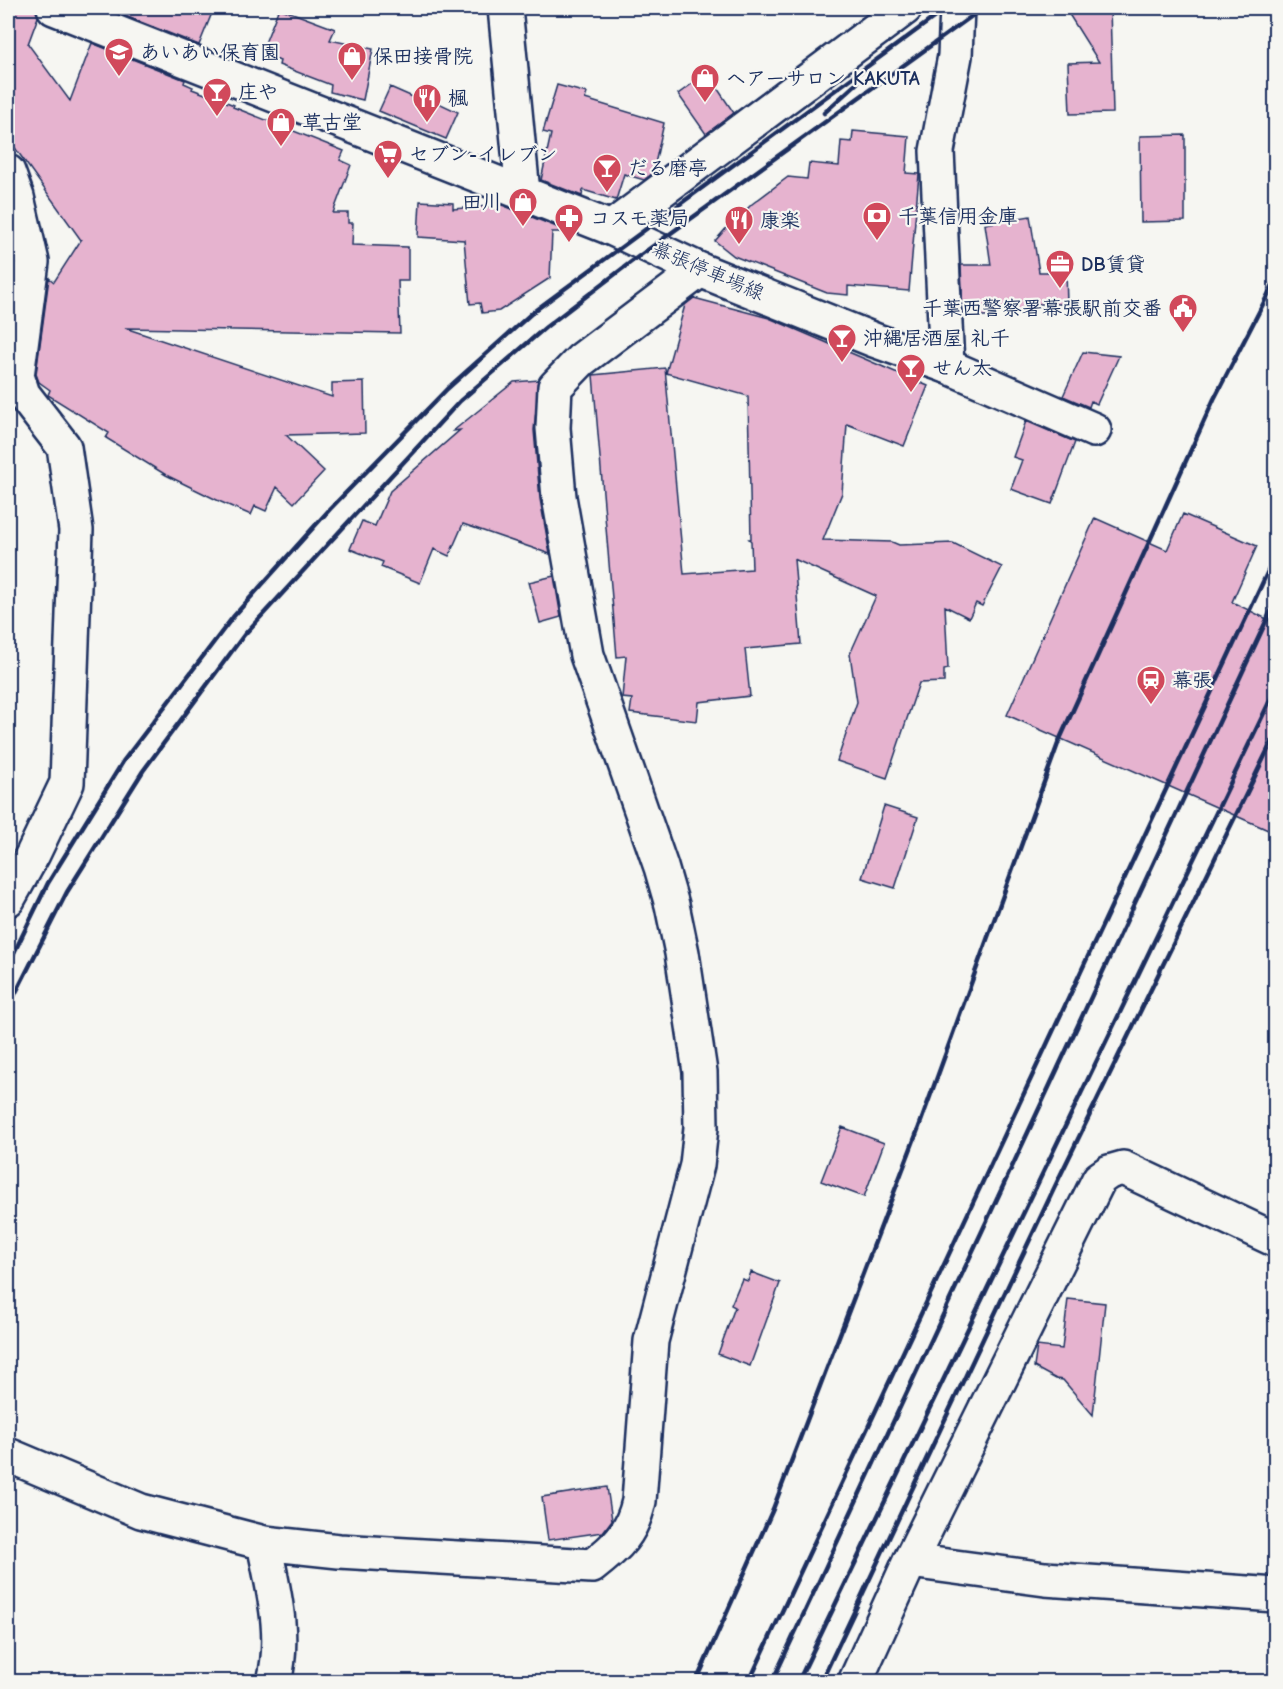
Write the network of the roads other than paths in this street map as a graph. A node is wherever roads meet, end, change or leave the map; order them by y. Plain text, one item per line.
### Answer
1 (54, 8) edge
2 (505, 8) edge
3 (905, 8) edge
4 (957, 8) edge
5 (8, 172) edge
6 (523, 193) junction
7 (611, 228) junction
8 (700, 270) junction
9 (946, 366) junction
10 (1094, 430) dead end
11 (8, 898) edge
12 (1275, 1240) edge
13 (8, 1455) edge
14 (264, 1543) junction
15 (910, 1561) junction
16 (1275, 1595) edge
17 (274, 1682) edge
18 (855, 1682) edge

1 - 6 street, 幕張停車場線
2 - 6 street
3 - 7 street
4 - 9 street
5 - 11 street
6 - 7 street, 幕張停車場線
7 - 8 street, 幕張停車場線
8 - 9 street, 幕張停車場線
8 - 14 street
9 - 10 street, 幕張停車場線
12 - 15 street
13 - 14 street
14 - 17 street
15 - 16 street
15 - 18 street

